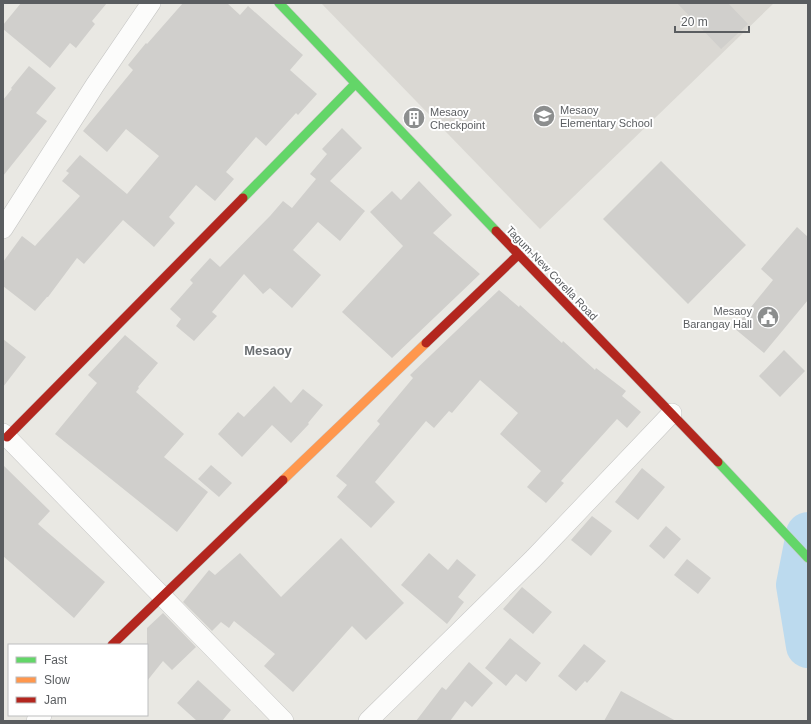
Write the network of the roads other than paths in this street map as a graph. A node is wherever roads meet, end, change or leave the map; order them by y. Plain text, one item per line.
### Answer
1 (151, 3) edge
2 (279, 3) edge
3 (355, 84) junction
4 (3, 229) edge
5 (518, 255) junction
6 (672, 413) junction
7 (5, 435) edge
8 (808, 558) edge
9 (162, 596) junction
10 (113, 644) edge
11 (284, 721) edge
12 (368, 721) edge

1 - 4 street
2 - 3 street, Tagum-New Corella Road
3 - 5 street, Tagum-New Corella Road
3 - 7 street
5 - 6 street, Tagum-New Corella Road
5 - 9 street
6 - 8 street, Tagum-New Corella Road
6 - 12 street
7 - 9 street
9 - 10 street
9 - 11 street

